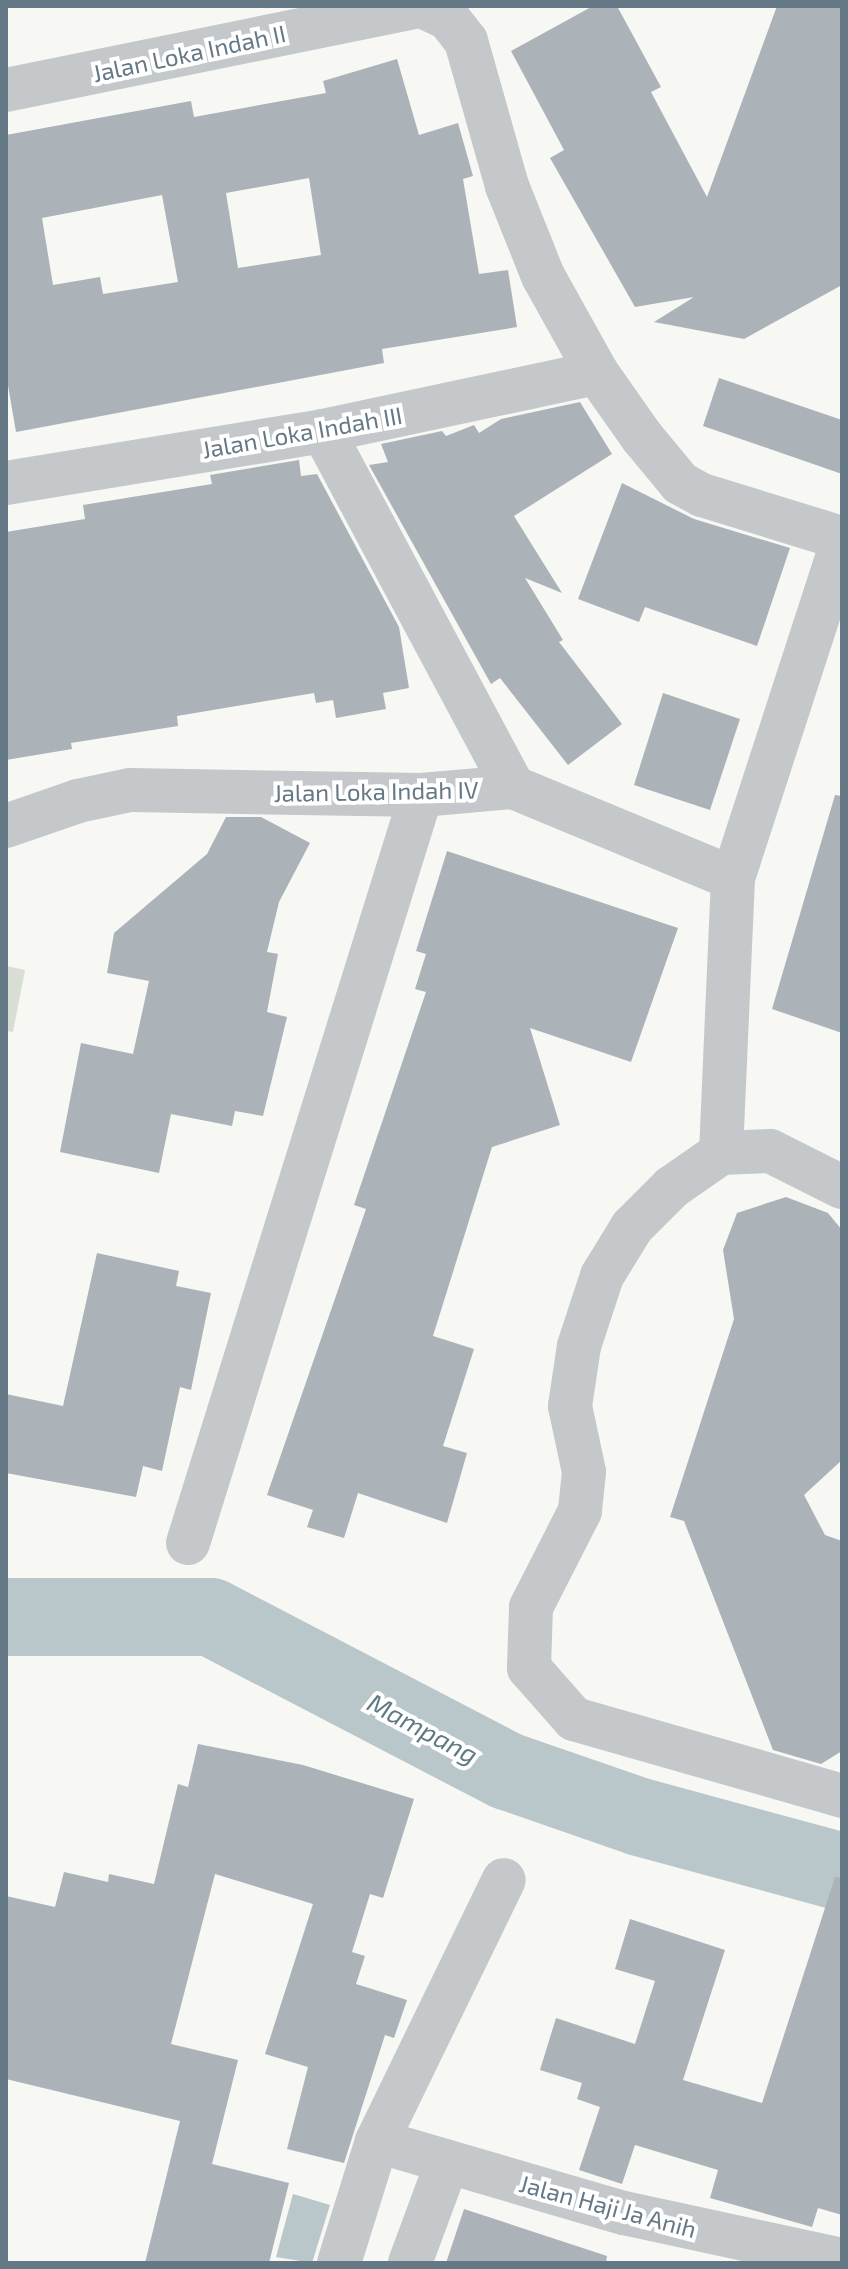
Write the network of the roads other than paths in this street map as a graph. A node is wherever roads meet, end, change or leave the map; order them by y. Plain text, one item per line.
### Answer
1 (421, 6) edge
2 (6, 90) edge
3 (597, 373) junction
4 (323, 431) junction
5 (6, 483) edge
6 (842, 540) edge
7 (513, 787) junction
8 (421, 795) junction
9 (6, 826) edge
10 (733, 878) junction
11 (721, 1153) junction
12 (842, 1187) edge
13 (188, 1543) dead end
14 (842, 1796) edge
15 (504, 1880) dead end
16 (377, 2141) junction
17 (440, 2182) dead end
18 (842, 2260) edge
19 (339, 2263) edge
20 (410, 2263) edge

1 - 2 street, Jalan Loka Indah II
1 - 3 street
3 - 4 street, Jalan Loka Indah III
3 - 6 street
4 - 5 street, Jalan Loka Indah III
4 - 7 street
6 - 10 street
7 - 8 street, Jalan Loka Indah IV
7 - 10 street, Jalan Loka Indah IV
8 - 9 street, Jalan Loka Indah IV
8 - 13 street
10 - 11 street
11 - 12 street
11 - 14 street
15 - 16 street
16 - 18 street, Jalan Haji Ja Anih
16 - 19 street
17 - 20 street

